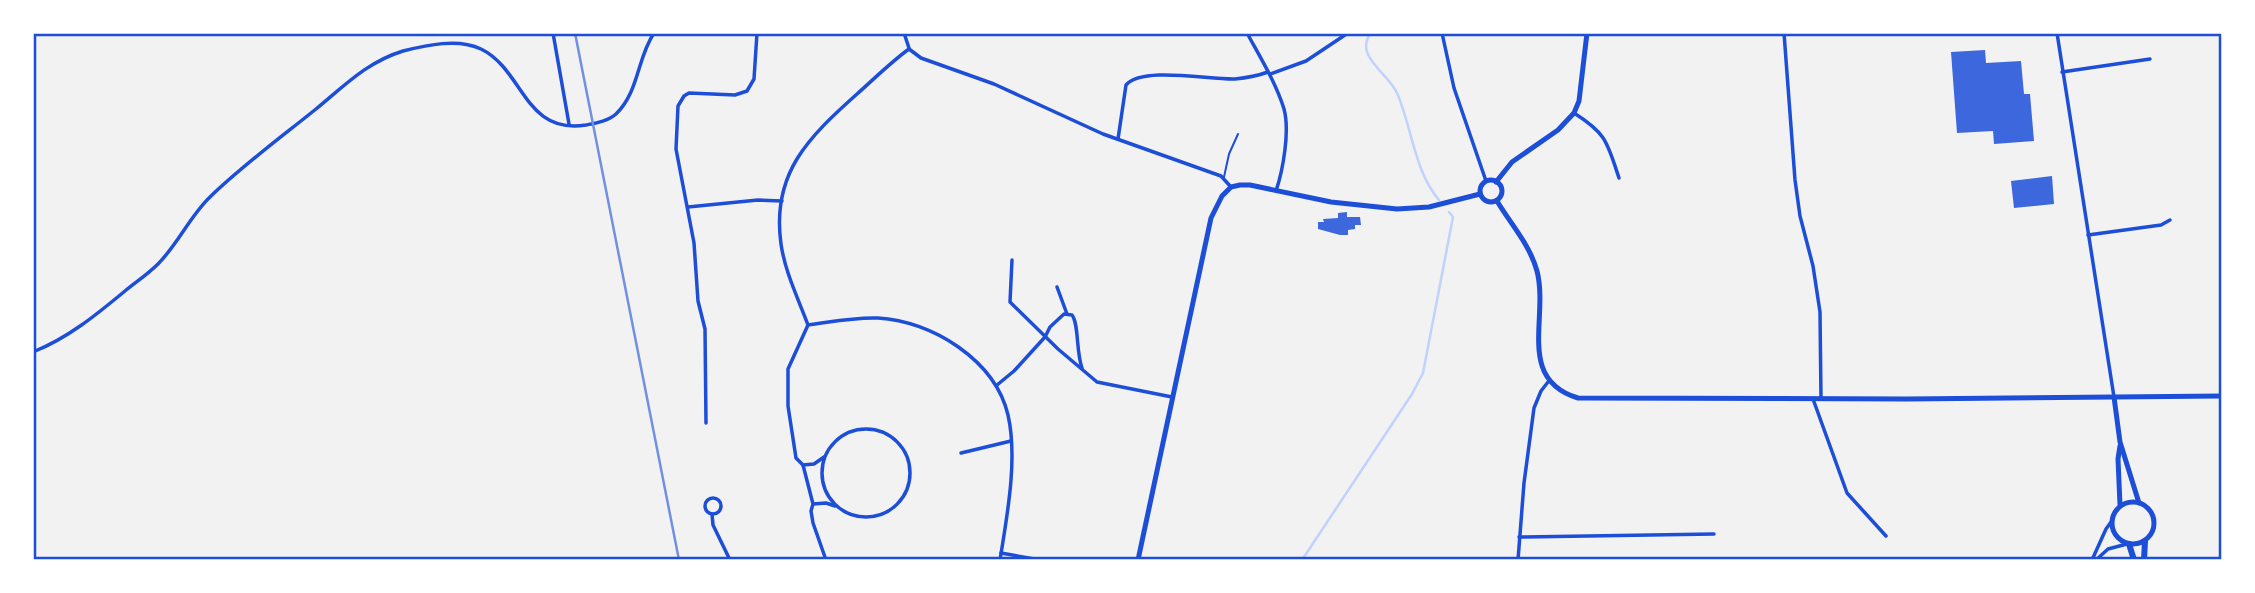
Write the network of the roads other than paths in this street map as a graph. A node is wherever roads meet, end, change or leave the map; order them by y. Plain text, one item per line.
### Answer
1 (553, 33) edge
2 (646, 33) edge
3 (757, 33) edge
4 (904, 33) edge
5 (1247, 33) edge
6 (1348, 33) edge
7 (1442, 33) edge
8 (1587, 33) edge
9 (1784, 33) edge
10 (2057, 33) edge
11 (653, 35) edge
12 (909, 49) junction
13 (2150, 59) dead end
14 (2062, 72) junction
15 (1268, 74) junction
16 (1574, 113) junction
17 (569, 125) junction
18 (1238, 134) dead end
19 (1118, 140) junction
20 (1224, 178) junction
21 (1619, 178) dead end
22 (1486, 181) junction
23 (1496, 182) junction
24 (1231, 187) junction
25 (1276, 191) junction
26 (1480, 194) junction
27 (782, 201) junction
28 (1497, 201) junction
29 (688, 207) junction
30 (2170, 220) dead end
31 (2088, 235) junction
32 (1012, 260) dead end
33 (1057, 287) dead end
34 (1068, 314) junction
35 (808, 325) junction
36 (1045, 337) junction
37 (33, 352) edge
38 (1082, 370) junction
39 (1548, 382) junction
40 (997, 385) junction
41 (2222, 396) edge
42 (1172, 397) junction
43 (2114, 397) junction
44 (1813, 399) junction
45 (1821, 399) junction
46 (706, 423) dead end
47 (1011, 441) junction
48 (2120, 442) junction
49 (961, 453) dead end
50 (825, 456) junction
51 (803, 466) junction
52 (2139, 503) junction
53 (813, 504) junction
54 (2120, 506) junction
55 (838, 507) junction
56 (712, 514) junction
57 (2111, 522) junction
58 (1714, 534) dead end
59 (1886, 536) dead end
60 (1519, 537) junction
61 (2145, 541) junction
62 (2128, 544) junction
63 (1001, 553) junction
64 (730, 560) edge
65 (826, 560) edge
66 (1000, 560) edge
67 (1040, 560) edge
68 (1138, 560) edge
69 (1518, 560) edge
70 (2094, 560) edge
71 (2134, 560) edge
72 (2144, 560) edge

1 - 17 street
2 - 11 street
3 - 29 street
4 - 12 street
5 - 15 street
6 - 15 street
7 - 22 street
8 - 16 street
9 - 45 street
10 - 14 street
11 - 17 street
12 - 19 street
12 - 27 street
13 - 14 street
14 - 31 street
15 - 19 street
15 - 25 street
16 - 21 street
16 - 23 street
17 - 37 street
18 - 20 lane
19 - 20 street
20 - 24 street
22 - 23 street
22 - 26 street
23 - 28 street
24 - 25 street
24 - 42 street
25 - 26 street
26 - 28 street
27 - 29 street
27 - 35 street
28 - 39 street
29 - 46 street
30 - 31 street
31 - 43 street
32 - 36 street
33 - 34 street
34 - 36 street
34 - 38 street
35 - 40 street
35 - 51 street
36 - 38 street
36 - 40 street
38 - 42 street
39 - 44 street
39 - 60 street
40 - 47 street
41 - 43 street
42 - 68 street
43 - 45 street
43 - 48 street
44 - 45 street
44 - 59 street
47 - 49 street
47 - 63 street
48 - 52 street
48 - 54 street
50 - 51 street
50 - 55 street
50 - 55 street
51 - 53 street
52 - 54 street
52 - 61 street
53 - 55 street
53 - 65 street
54 - 57 street
56 - 56 street
56 - 64 street
57 - 62 street
57 - 70 street
58 - 60 street
60 - 69 street
61 - 62 street
61 - 72 main road
62 - 70 street
62 - 71 main road
63 - 66 street
63 - 67 street

